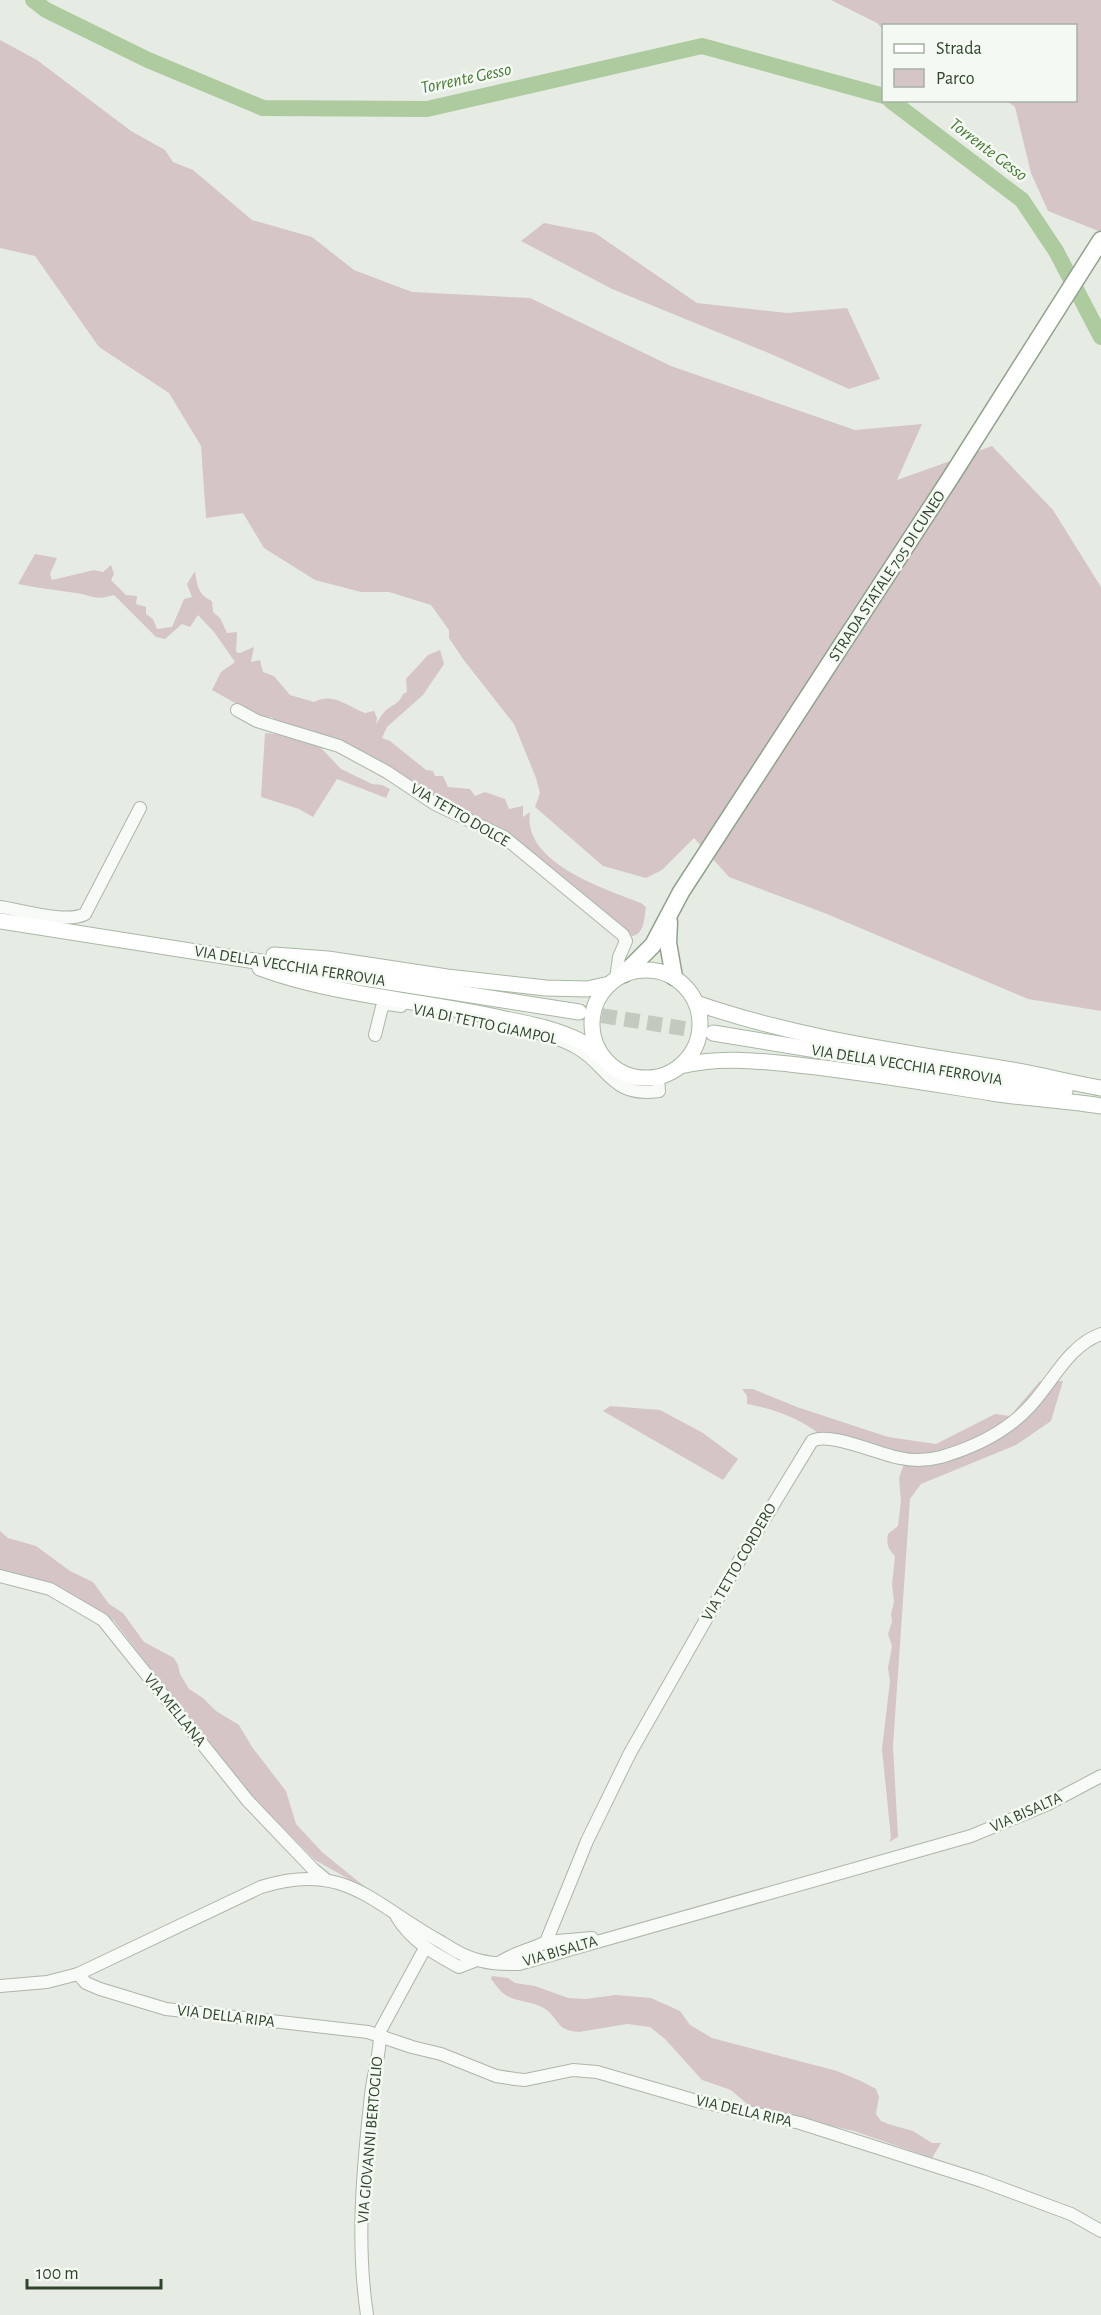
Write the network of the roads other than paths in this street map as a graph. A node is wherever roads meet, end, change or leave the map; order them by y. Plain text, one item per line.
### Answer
1 (1101, 240) edge
2 (237, 710) dead end
3 (140, 808) dead end
4 (0, 907) edge
5 (670, 911) junction
6 (0, 921) edge
7 (226, 956) junction
8 (674, 977) junction
9 (617, 979) junction
10 (696, 1003) junction
11 (579, 1012) tunnel mouth
12 (713, 1033) tunnel mouth
13 (375, 1035) dead end
14 (605, 1060) junction
15 (680, 1066) junction
16 (657, 1077) junction
17 (1101, 1088) edge
18 (1101, 1097) edge
19 (1101, 1106) edge
20 (1101, 1334) edge
21 (0, 1576) edge
22 (1101, 1776) edge
23 (326, 1880) junction
24 (393, 1912) junction
25 (602, 1939) junction
26 (546, 1942) junction
27 (425, 1948) junction
28 (477, 1960) junction
29 (497, 1964) junction
30 (78, 1974) junction
31 (0, 1986) edge
32 (380, 2037) junction
33 (1101, 2230) edge
34 (367, 2315) edge

1 - 5 highway, STRADA STATALE 705 DI CUNEO
2 - 9 street, VIA TETTO DOLCE
3 - 4 street
5 - 8 highway
5 - 9 highway, STRADA STATALE 705 DI CUNEO
6 - 7 main road, VIA DELLA VECCHIA FERROVIA
7 - 9 main road
7 - 11 main road, VIA DELLA VECCHIA FERROVIA
7 - 14 main road
8 - 9 main road
8 - 10 main road
9 - 14 main road
10 - 15 main road
10 - 17 main road
12 - 18 main road, VIA DELLA VECCHIA FERROVIA
13 - 16 street, VIA DI TETTO GIAMPOL
14 - 16 main road
15 - 16 main road
15 - 19 main road
20 - 26 street, VIA TETTO CORDERO
21 - 23 street, VIA MELLANA
22 - 25 street, VIA BISALTA
23 - 24 street, VIA BISALTA
23 - 30 street, VIA BISALTA
24 - 27 street
24 - 28 street, VIA BISALTA
25 - 26 street
25 - 29 street, VIA BISALTA
26 - 29 street
27 - 28 street
27 - 32 street
28 - 29 street, VIA BISALTA
30 - 31 street, VIA BISALTA
30 - 32 street, VIA DELLA RIPA
32 - 33 street, VIA DELLA RIPA
32 - 34 street, VIA GIOVANNI BERTOGLIO

